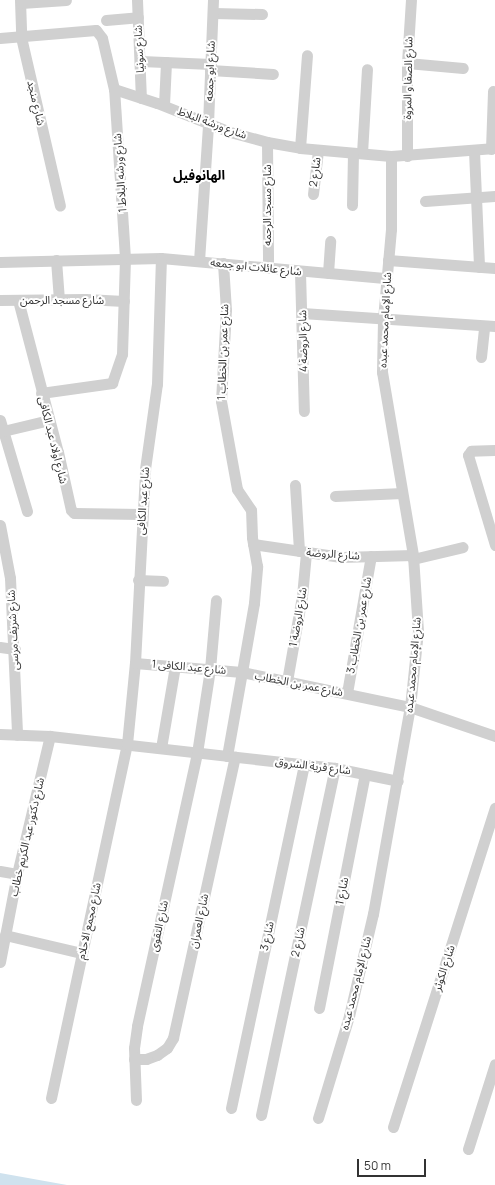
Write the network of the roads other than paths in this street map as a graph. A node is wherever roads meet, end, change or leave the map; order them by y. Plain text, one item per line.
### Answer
1 (66, 0) edge
2 (137, 0) edge
3 (213, 0) edge
4 (411, 0) edge
5 (20, 1) edge
6 (213, 13) junction
7 (262, 14) dead end
8 (138, 17) junction
9 (106, 20) dead end
10 (20, 37) junction
11 (0, 38) edge
12 (307, 55) dead end
13 (141, 61) junction
14 (166, 62) junction
15 (407, 63) junction
16 (210, 67) junction
17 (463, 68) dead end
18 (367, 69) dead end
19 (273, 74) dead end
20 (114, 89) junction
21 (493, 92) dead end
22 (141, 98) junction
23 (164, 105) junction
24 (208, 124) junction
25 (268, 142) junction
26 (300, 148) junction
27 (493, 148) edge
28 (318, 150) junction
29 (474, 151) junction
30 (357, 153) junction
31 (391, 156) junction
32 (407, 156) junction
33 (313, 194) dead end
34 (495, 196) edge
35 (477, 198) junction
36 (425, 201) dead end
37 (352, 205) dead end
38 (60, 206) dead end
39 (330, 241) dead end
40 (125, 258) junction
41 (161, 258) junction
42 (56, 260) junction
43 (388, 260) junction
44 (199, 261) junction
45 (0, 262) edge
46 (222, 263) junction
47 (479, 267) junction
48 (268, 268) junction
49 (495, 268) edge
50 (300, 272) junction
51 (328, 274) junction
52 (387, 278) junction
53 (0, 300) edge
54 (18, 300) junction
55 (59, 300) junction
56 (124, 301) junction
57 (302, 312) junction
58 (383, 319) junction
59 (490, 326) edge
60 (481, 357) dead end
61 (41, 393) junction
62 (304, 411) dead end
63 (49, 420) junction
64 (2, 426) edge
65 (495, 450) edge
66 (294, 486) dead end
67 (402, 493) junction
68 (335, 496) dead end
69 (27, 511) dead end
70 (141, 514) junction
71 (0, 525) edge
72 (492, 529) edge
73 (253, 544) junction
74 (495, 546) edge
75 (463, 547) dead end
76 (303, 552) junction
77 (371, 556) junction
78 (413, 557) junction
79 (138, 580) junction
80 (163, 581) dead end
81 (216, 600) dead end
82 (0, 647) edge
83 (15, 649) junction
84 (135, 663) junction
85 (175, 666) junction
86 (210, 669) junction
87 (242, 672) junction
88 (287, 681) junction
89 (347, 693) junction
90 (410, 707) junction
91 (0, 734) edge
92 (17, 735) junction
93 (50, 736) junction
94 (495, 736) edge
95 (127, 744) junction
96 (161, 748) junction
97 (197, 753) junction
98 (231, 757) junction
99 (304, 765) junction
100 (335, 768) junction
101 (366, 774) junction
102 (398, 781) junction
103 (495, 808) edge
104 (0, 870) edge
105 (18, 874) junction
106 (3, 939) edge
107 (82, 953) junction
108 (0, 962) edge
109 (319, 1008) dead end
110 (134, 1059) junction
111 (495, 1064) edge
112 (51, 1098) dead end
113 (136, 1100) dead end
114 (231, 1108) dead end
115 (260, 1115) dead end
116 (318, 1118) dead end
117 (393, 1127) dead end
118 (468, 1149) dead end

1 - 5 street
2 - 8 street, شارع سونيا
3 - 6 street, شارع ابو جمعه
4 - 15 street, شارع الصفا و المروة
5 - 10 street, شارع منجد
6 - 7 street
6 - 16 street, شارع ابو جمعه
8 - 9 street
8 - 13 street, شارع سونيا
10 - 11 street
10 - 20 street
10 - 38 street, شارع منجد
12 - 26 street
13 - 14 street
13 - 22 street, شارع سونيا
14 - 16 street
14 - 23 street
15 - 17 street
15 - 32 street, شارع الصفا و المروة
16 - 19 street
16 - 24 street, شارع ابو جمعه
18 - 30 street
20 - 22 street, شارع ورشة البلاط
20 - 40 street, شارع ورشه البلاط 1
21 - 27 street
22 - 23 street, شارع ورشة البلاط
23 - 24 street, شارع ورشة البلاط
24 - 25 street, شارع ورشة البلاط
24 - 44 street, شارع ابو جمعه
25 - 26 street, شارع ورشة البلاط
25 - 48 street, شارع مسجد الرحمه
26 - 28 street, شارع ورشة البلاط
27 - 29 street, شارع ورشة البلاط
28 - 30 street, شارع ورشة البلاط
28 - 33 street, شارع 2
29 - 32 street, شارع ورشة البلاط
29 - 35 street
30 - 31 street, شارع ورشة البلاط
30 - 37 street
31 - 32 street, شارع ورشة البلاط
31 - 43 street, شارع الإمام محمد عبده
34 - 35 street
35 - 36 street
35 - 47 street
39 - 51 street
40 - 41 street, شارع عائلات ابو جمعه
40 - 42 street, شارع عائلات ابو جمعه
40 - 56 street, شارع ورشه البلاط 1
41 - 44 street, شارع عائلات ابو جمعه
41 - 70 street, شارع عبد الكافى
42 - 45 street, شارع عائلات ابو جمعه
42 - 55 street
43 - 47 street
43 - 52 street, شارع الإمام محمد عبده
44 - 46 street, شارع عائلات ابو جمعه
46 - 48 street, شارع عائلات ابو جمعه
46 - 73 street, شارع عمر بن الخطاب 1
47 - 49 street
48 - 50 street, شارع عائلات ابو جمعه
50 - 51 street, شارع عائلات ابو جمعه
50 - 57 street, شارع الروضة 4
51 - 52 street, شارع عائلات ابو جمعه
52 - 58 street, شارع الإمام محمد عبده
53 - 54 street, شارع مسجد الرحمن
54 - 55 street, شارع مسجد الرحمن
54 - 61 street, شارع اولاد عبد الكافى
55 - 56 street, شارع مسجد الرحمن
56 - 61 street, شارع ورشه البلاط 1
57 - 58 street
57 - 62 street, شارع الروضة 4
58 - 59 street
58 - 67 street, شارع الإمام محمد عبده
59 - 60 street
61 - 63 street, شارع اولاد عبد الكافى
63 - 64 street
63 - 70 street, شارع اولاد عبد الكافى
64 - 69 street
65 - 72 street
66 - 76 street, شارع الروضة 1
67 - 68 street
67 - 78 street, شارع الإمام محمد عبده
70 - 79 street, شارع عبد الكافى
71 - 83 street, شارع شريف مرسى
72 - 74 street
73 - 76 street, شارع الروضة
73 - 87 street, شارع عمر بن الخطاب 1
75 - 78 street, شارع الروضة
76 - 77 street, شارع الروضة
76 - 88 street, شارع الروضة 1
77 - 78 street, شارع الروضة
77 - 89 street, شارع عمر بن الخطاب 3
78 - 90 street, شارع الإمام محمد عبده
79 - 80 street
79 - 84 street, شارع عبد الكافى
81 - 86 street, شارع التقوى
82 - 83 street
83 - 92 street, شارع شريف مرسى
84 - 85 street, شارع عبد الكافى 1
84 - 95 street, شارع عبد الكافى
85 - 86 street, شارع عبد الكافى 1
85 - 96 street
86 - 87 street, شارع عبد الكافى 1
86 - 97 street, شارع التقوى
87 - 88 street, شارع عمر بن الخطاب
87 - 98 street, شارع عمر بن الخطاب
88 - 89 street, شارع عمر بن الخطاب
89 - 90 street, شارع عمر بن الخطاب
90 - 94 street, شارع عمر بن الخطاب
90 - 102 street, شارع الإمام محمد عبده
91 - 92 street
92 - 93 street
93 - 95 street
93 - 105 street, شارع دكتور عبد الكريم خطاب
95 - 96 street
95 - 107 street, شارع مجمع الاحلام
96 - 97 street
97 - 98 street
97 - 110 street, شارع التقوى
98 - 99 street, شارع قرية الشروق
98 - 110 street, شارع العمران
99 - 100 street, شارع قرية الشروق
99 - 114 street, شارع 3
100 - 101 street, شارع قرية الشروق
100 - 115 street, شارع 2
101 - 102 street, شارع قرية الشروق
101 - 109 street, شارع 1
102 - 116 street, شارع الإمام محمد عبده
103 - 117 street, شارع الكوثر
104 - 105 street
105 - 106 street, شارع دكتور عبد الكريم خطاب
106 - 107 street
106 - 108 street, شارع دكتور عبد الكريم خطاب
107 - 112 street, شارع مجمع الاحلام
110 - 113 street, شارع التقوى
111 - 118 street

